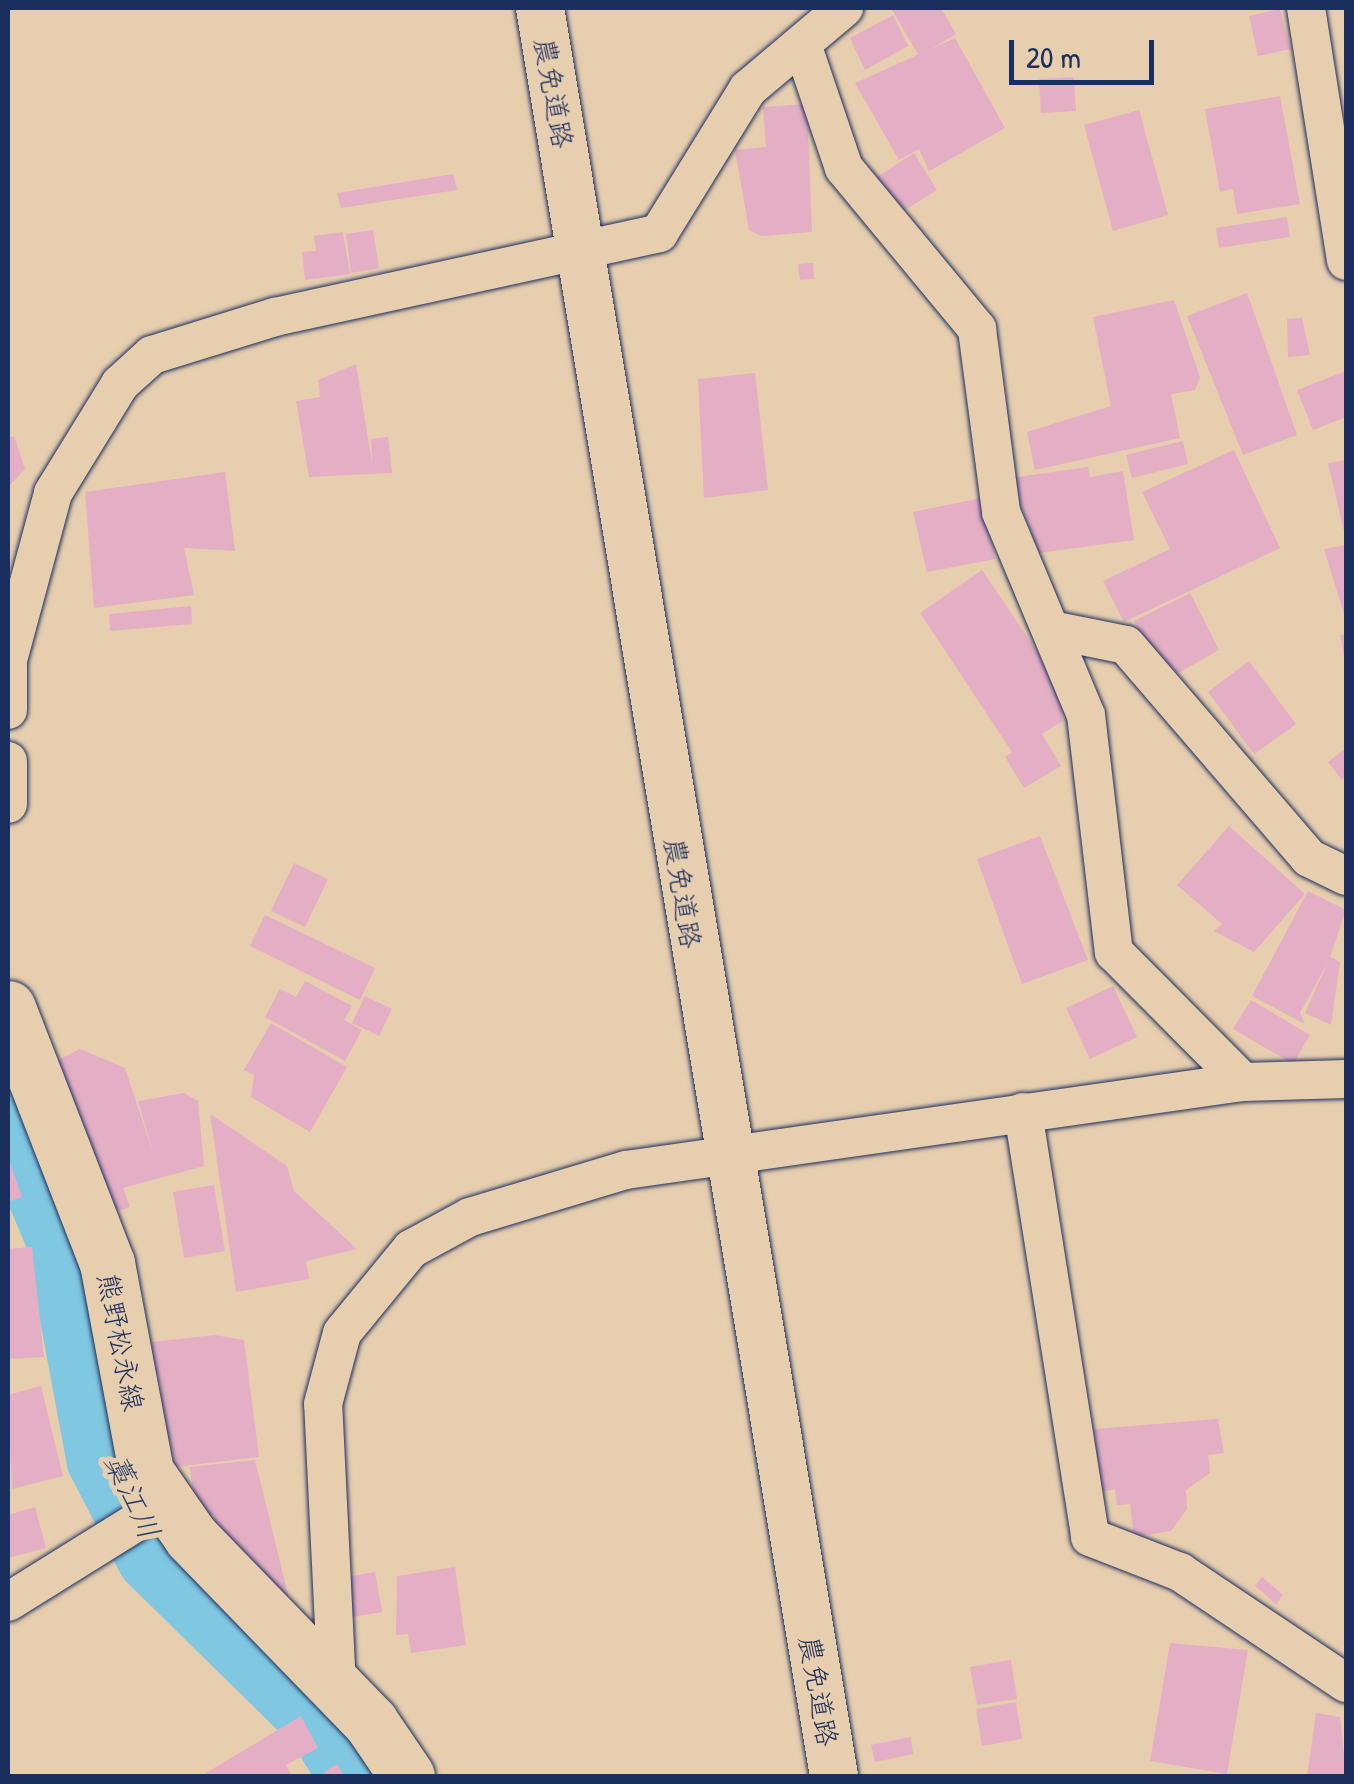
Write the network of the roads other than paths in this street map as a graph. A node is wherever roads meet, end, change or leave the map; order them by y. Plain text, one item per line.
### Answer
1 (540, 8) edge
2 (844, 8) edge
3 (1306, 8) edge
4 (802, 44) junction
5 (582, 252) junction
6 (1346, 261) edge
7 (1057, 631) junction
8 (8, 710) edge
9 (8, 761) edge
10 (8, 804) edge
11 (1346, 876) edge
12 (8, 1008) edge
13 (1346, 1079) edge
14 (1243, 1082) junction
15 (1023, 1112) junction
16 (724, 1152) junction
17 (146, 1517) junction
18 (8, 1602) edge
19 (1346, 1682) edge
20 (337, 1687) junction
21 (407, 1776) edge
22 (834, 1776) edge

1 - 5 street, 農免道路
2 - 4 street
3 - 6 street
4 - 5 street
4 - 7 street
5 - 8 street
5 - 16 street, 農免道路
7 - 11 street
7 - 14 street
9 - 10 street
12 - 17 main road, 熊野松永線
13 - 14 street
14 - 15 street
15 - 16 street
15 - 19 street
16 - 20 street
16 - 22 street, 農免道路
17 - 18 street
17 - 20 main road, 熊野松永線
20 - 21 main road, 熊野松永線

